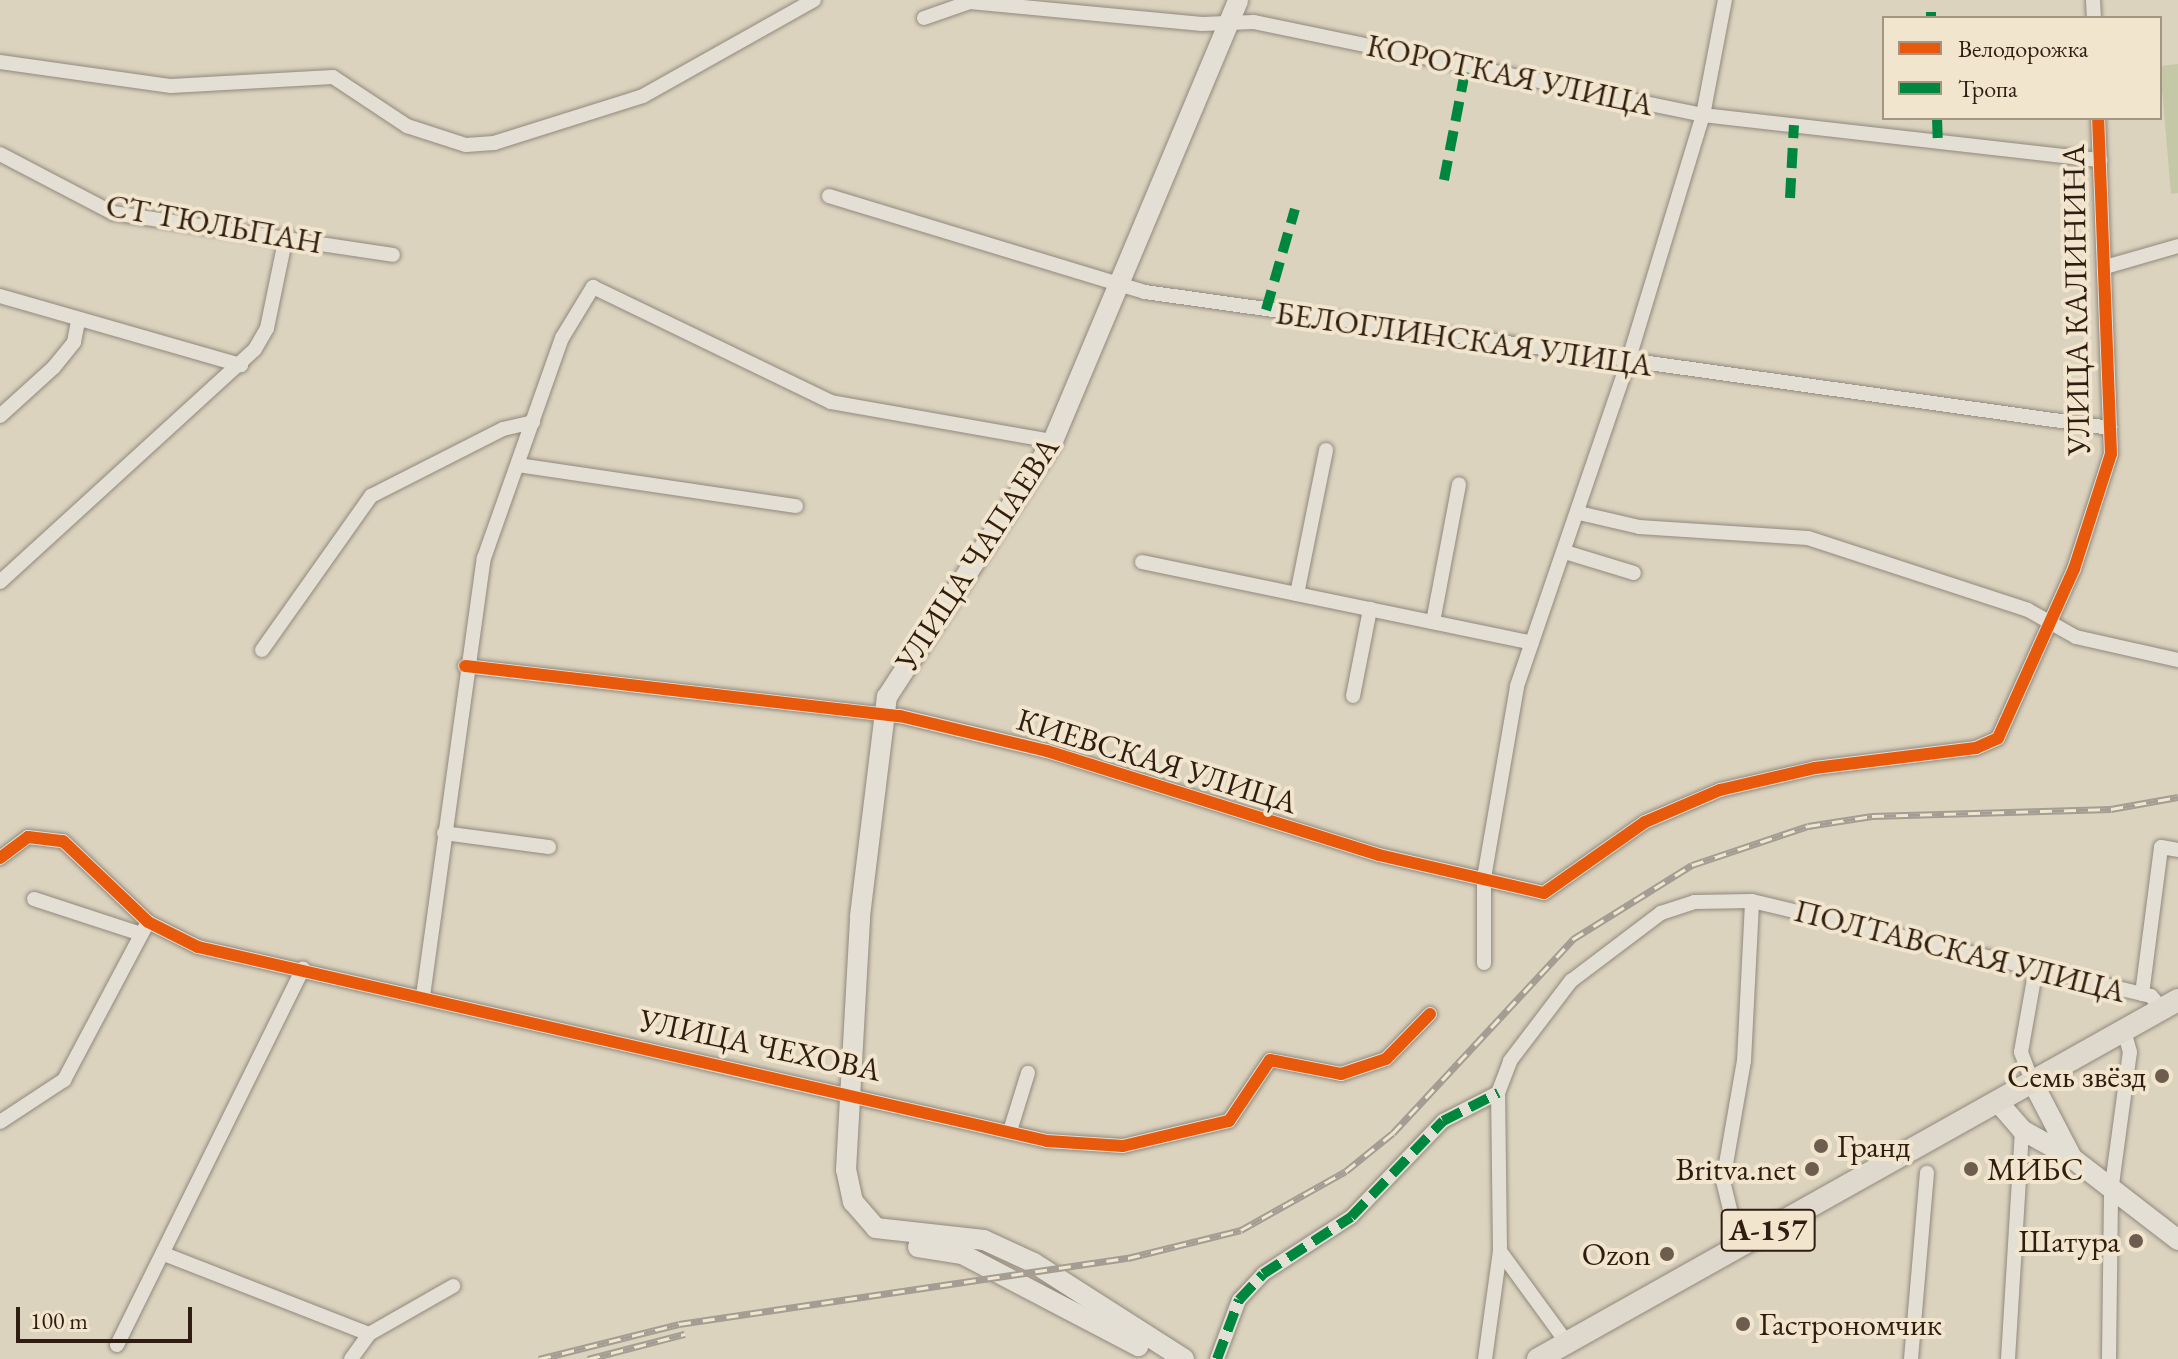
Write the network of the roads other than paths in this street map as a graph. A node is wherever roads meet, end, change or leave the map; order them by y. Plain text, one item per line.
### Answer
1 (814, 0) edge
2 (1238, 0) edge
3 (1725, 0) edge
4 (924, 18) dead end
5 (1228, 23) junction
6 (0, 62) edge
7 (1703, 115) junction
8 (2098, 120) edge
9 (0, 154) edge
10 (2100, 160) junction
11 (829, 196) dead end
12 (286, 236) junction
13 (2178, 246) edge
14 (393, 255) dead end
15 (2105, 267) junction
16 (1118, 287) junction
17 (0, 296) edge
18 (78, 322) junction
19 (241, 365) junction
20 (1627, 365) junction
21 (0, 416) edge
22 (533, 422) junction
23 (2110, 428) junction
24 (1053, 441) junction
25 (1326, 450) dead end
26 (518, 465) junction
27 (1459, 484) dead end
28 (796, 506) dead end
29 (1579, 513) junction
30 (1565, 552) junction
31 (1142, 562) dead end
32 (1634, 573) dead end
33 (0, 582) edge
34 (1297, 594) junction
35 (1370, 609) junction
36 (2050, 621) junction
37 (1433, 622) junction
38 (1532, 643) junction
39 (262, 650) dead end
40 (2178, 660) edge
41 (465, 666) junction
42 (1353, 696) dead end
43 (885, 714) junction
44 (444, 833) junction
45 (549, 847) dead end
46 (2178, 850) edge
47 (0, 858) edge
48 (1484, 878) junction
49 (1544, 893) joint
50 (34, 899) dead end
51 (1752, 901) junction
52 (144, 928) junction
53 (1484, 963) dead end
54 (303, 968) junction
55 (2036, 968) junction
56 (2142, 994) junction
57 (423, 996) junction
58 (2170, 1005) edge
59 (1430, 1014) dead end
60 (2124, 1031) junction
61 (1028, 1073) dead end
62 (2032, 1081) junction
63 (850, 1092) junction
64 (1498, 1093) junction
65 (1997, 1101) junction
66 (0, 1122) edge
67 (2022, 1130) junction
68 (1010, 1131) junction
69 (2072, 1158) junction
70 (1927, 1173) dead end
71 (2111, 1192) junction
72 (2178, 1240) edge
73 (1739, 1246) junction
74 (1500, 1251) junction
75 (164, 1254) junction
76 (453, 1286) dead end
77 (369, 1334) junction
78 (1567, 1343) junction
79 (117, 1345) dead end
80 (351, 1359) edge
81 (1163, 1359) edge
82 (1184, 1359) edge
83 (1217, 1359) edge
84 (1485, 1359) edge
85 (1538, 1359) edge
86 (1911, 1359) edge
87 (2008, 1359) edge
88 (2109, 1359) edge

1 - 6 street
2 - 5 main road, УЛИЦА ЧАПАЕВА
3 - 7 street
4 - 5 street, КОРОТКАЯ УЛИЦА
5 - 7 street, КОРОТКАЯ УЛИЦА
5 - 16 main road, УЛИЦА ЧАПАЕВА
7 - 10 street, КОРОТКАЯ УЛИЦА
7 - 20 street
8 - 10 street, УЛИЦА КАЛИНИНА
9 - 12 street, СТ ТЮЛЬПАН
10 - 15 street, УЛИЦА КАЛИНИНА
11 - 16 street, БЕЛОГЛИНСКАЯ УЛИЦА
12 - 14 street, СТ ТЮЛЬПАН
12 - 19 street
13 - 15 street
15 - 23 street, УЛИЦА КАЛИНИНА
16 - 20 street, БЕЛОГЛИНСКАЯ УЛИЦА
16 - 24 main road, УЛИЦА ЧАПАЕВА
17 - 18 street
18 - 19 street
18 - 21 street
19 - 33 street
20 - 23 street, БЕЛОГЛИНСКАЯ УЛИЦА
20 - 29 street
22 - 24 street
22 - 26 street
22 - 39 street
23 - 36 street, УЛИЦА КАЛИНИНА
24 - 43 main road, УЛИЦА ЧАПАЕВА
25 - 34 street
26 - 28 street
26 - 41 street
27 - 37 street
29 - 30 street
29 - 36 street
30 - 32 street
30 - 38 street
31 - 34 street
34 - 35 street
35 - 37 street
35 - 42 street
36 - 40 street
36 - 49 street, УЛИЦА КАЛИНИНА
37 - 38 street
38 - 48 street
41 - 43 street, КИЕВСКАЯ УЛИЦА
41 - 44 street
43 - 48 street, КИЕВСКАЯ УЛИЦА
43 - 63 main road, УЛИЦА ЧАПАЕВА
44 - 45 street
44 - 57 street
46 - 56 street
47 - 52 street, УЛИЦА ЧЕХОВА
48 - 49 street, КИЕВСКАЯ УЛИЦА
48 - 53 street
50 - 52 street, УЛИЦА ЧЕХОВА
51 - 55 street, ПОЛТАВСКАЯ УЛИЦА
51 - 64 street, ПОЛТАВСКАЯ УЛИЦА
51 - 73 street
52 - 54 street, УЛИЦА ЧЕХОВА
52 - 66 street
54 - 57 street, УЛИЦА ЧЕХОВА
54 - 75 street
55 - 56 street, ПОЛТАВСКАЯ УЛИЦА
55 - 62 street
56 - 58 street, ПОЛТАВСКАЯ УЛИЦА
57 - 63 street, УЛИЦА ЧЕХОВА
58 - 60 main road, А-157
59 - 68 street, УЛИЦА ЧЕХОВА
60 - 62 main road, А-157
60 - 71 street
61 - 68 street
62 - 65 main road, А-157
62 - 69 main road
63 - 68 street, УЛИЦА ЧЕХОВА
63 - 81 main road, УЛИЦА ЧАПАЕВА
63 - 82 main road, УЛИЦА ЧАПАЕВА
64 - 74 street
64 - 83 street
65 - 67 main road
65 - 73 main road, А-157
67 - 69 main road
67 - 87 street
69 - 71 main road
70 - 86 street
71 - 72 main road
71 - 88 street
73 - 78 main road, А-157
74 - 78 street
74 - 84 street
75 - 77 street
75 - 79 street
76 - 77 street
77 - 80 street
78 - 85 main road, А-157

